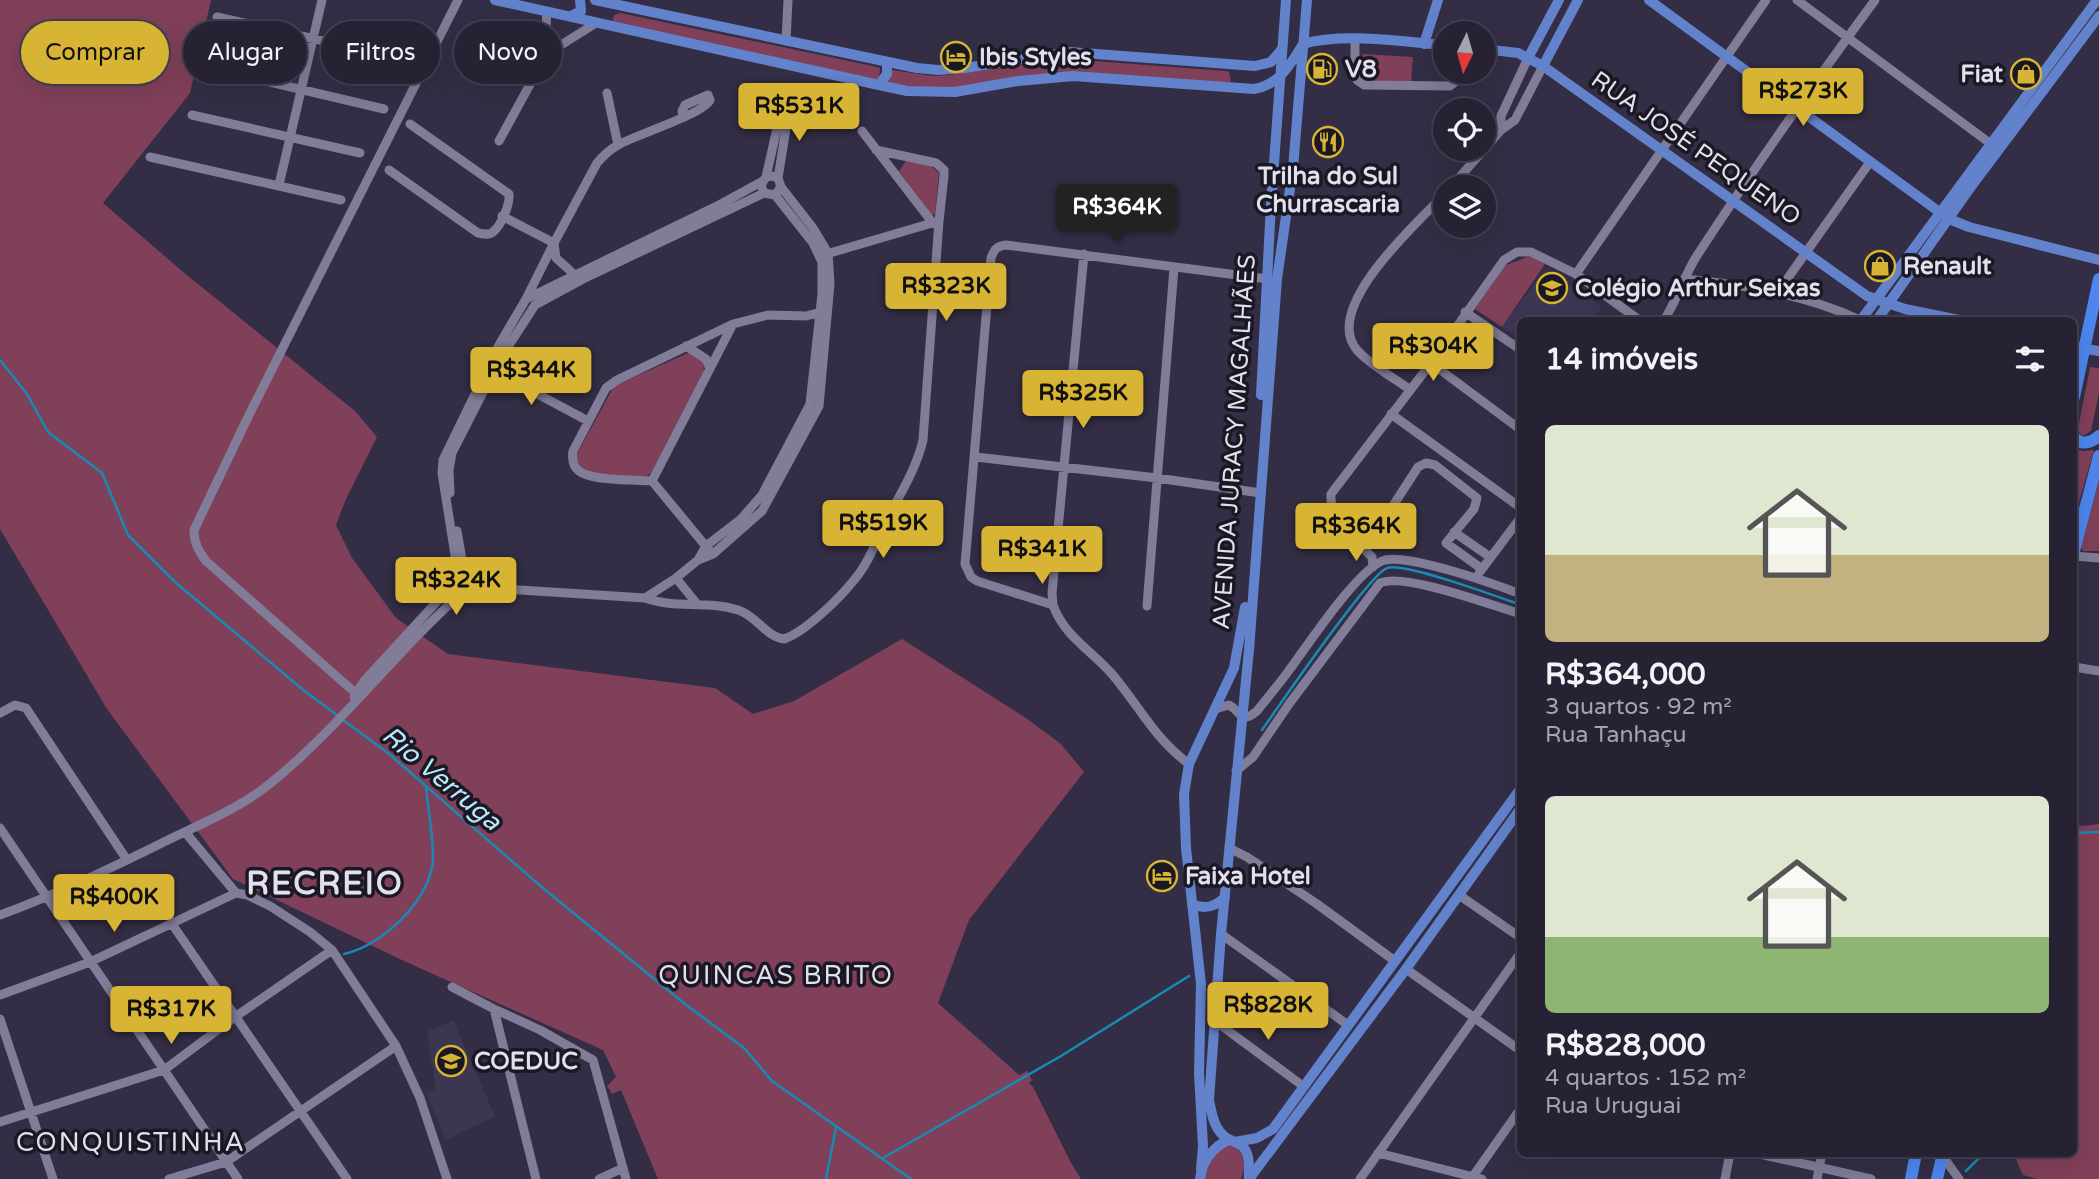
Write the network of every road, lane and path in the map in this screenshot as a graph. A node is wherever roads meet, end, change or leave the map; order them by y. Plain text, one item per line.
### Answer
1 (323, 0) edge
2 (458, 0) edge
3 (495, 0) edge
4 (580, 0) edge
5 (595, 0) edge
6 (788, 0) edge
7 (1286, 0) edge
8 (1307, 0) edge
9 (1438, 0) edge
10 (1559, 0) edge
11 (1578, 0) edge
12 (1649, 0) edge
13 (1766, 0) edge
14 (1797, 0) edge
15 (1875, 0) edge
16 (2097, 0) edge
17 (615, 5) junction
18 (547, 11) junction
19 (571, 16) junction
20 (2099, 16) edge
21 (217, 17) dead end
22 (546, 21) edge
23 (596, 23) junction
24 (608, 26) junction
25 (1847, 38) junction
26 (312, 39) junction
27 (1355, 40) junction
28 (321, 41) edge
29 (786, 41) junction
30 (562, 44) edge
31 (1303, 44) junction
32 (1423, 44) junction
33 (1433, 44) edge
34 (1282, 49) junction
35 (1496, 49) edge
36 (1727, 57) junction
37 (1528, 58) junction
38 (887, 63) junction
39 (1231, 65) junction
40 (1543, 66) junction
41 (1280, 77) junction
42 (278, 84) edge
43 (528, 84) edge
44 (1453, 84) edge
45 (879, 86) junction
46 (1231, 88) junction
47 (300, 89) junction
48 (1254, 89) junction
49 (607, 93) dead end
50 (384, 108) dead end
51 (1278, 108) junction
52 (1798, 110) junction
53 (192, 115) dead end
54 (683, 117) dead end
55 (410, 124) dead end
56 (862, 131) dead end
57 (1501, 131) junction
58 (289, 137) junction
59 (499, 141) dead end
60 (1992, 144) junction
61 (618, 145) junction
62 (876, 150) junction
63 (1662, 150) junction
64 (360, 153) dead end
65 (150, 157) dead end
66 (1870, 162) junction
67 (389, 170) dead end
68 (1462, 175) edge
69 (764, 179) junction
70 (279, 185) junction
71 (778, 187) junction
72 (764, 192) junction
73 (341, 200) dead end
74 (1733, 200) junction
75 (1271, 204) junction
76 (1288, 205) junction
77 (1433, 206) edge
78 (502, 216) junction
79 (1944, 216) junction
80 (935, 221) junction
81 (554, 243) junction
82 (1807, 252) junction
83 (1084, 254) junction
84 (824, 255) junction
85 (2099, 260) edge
86 (1174, 268) junction
87 (1576, 274) junction
88 (573, 275) junction
89 (583, 279) junction
90 (1268, 279) junction
91 (1684, 279) junction
92 (2099, 279) edge
93 (2099, 289) edge
94 (1778, 292) junction
95 (526, 299) junction
96 (1881, 299) junction
97 (2093, 304) junction
98 (1905, 309) junction
99 (824, 311) junction
100 (1465, 312) junction
101 (1635, 317) edge
102 (1666, 317) edge
103 (1853, 317) edge
104 (1863, 317) edge
105 (1878, 317) edge
106 (1881, 317) edge
107 (1944, 317) edge
108 (733, 324) junction
109 (687, 346) junction
110 (1517, 347) edge
111 (2079, 348) edge
112 (2099, 351) edge
113 (1431, 363) junction
114 (2077, 368) edge
115 (491, 369) junction
116 (710, 369) junction
117 (1409, 389) junction
118 (1391, 414) junction
119 (588, 421) junction
120 (1517, 427) edge
121 (2099, 436) edge
122 (2077, 439) edge
123 (2099, 456) edge
124 (976, 457) junction
125 (1065, 467) junction
126 (1157, 478) junction
127 (652, 481) junction
128 (1258, 493) junction
129 (1517, 505) edge
130 (1349, 521) dead end
131 (1517, 522) edge
132 (1454, 532) junction
133 (2077, 541) edge
134 (709, 550) junction
135 (2077, 554) edge
136 (1490, 557) junction
137 (2099, 558) edge
138 (1373, 567) junction
139 (1482, 569) junction
140 (458, 576) junction
141 (1476, 578) junction
142 (676, 579) junction
143 (468, 589) junction
144 (1517, 593) edge
145 (645, 598) junction
146 (697, 604) junction
147 (1053, 605) junction
148 (1147, 606) dead end
149 (1517, 613) edge
150 (2077, 667) edge
151 (2099, 671) edge
152 (354, 700) junction
153 (1215, 709) junction
154 (0, 713) edge
155 (1241, 717) junction
156 (1189, 764) junction
157 (1236, 771) junction
158 (1517, 793) edge
159 (1517, 816) edge
160 (1, 831) edge
161 (184, 832) junction
162 (1229, 848) junction
163 (127, 860) junction
164 (236, 893) junction
165 (1459, 895) junction
166 (1225, 897) junction
167 (47, 898) junction
168 (1192, 904) junction
169 (0, 915) edge
170 (172, 924) junction
171 (1221, 934) junction
172 (1517, 935) edge
173 (332, 950) junction
174 (1517, 958) edge
175 (1395, 961) junction
176 (90, 962) junction
177 (1406, 969) junction
178 (452, 987) dead end
179 (0, 995) edge
180 (494, 1009) junction
181 (235, 1017) junction
182 (0, 1019) edge
183 (1475, 1019) junction
184 (1215, 1021) junction
185 (1348, 1025) junction
186 (396, 1046) junction
187 (1517, 1048) edge
188 (164, 1070) junction
189 (1303, 1086) junction
190 (300, 1111) junction
191 (30, 1112) junction
192 (1517, 1114) edge
193 (0, 1122) edge
194 (1232, 1141) junction
195 (1378, 1153) junction
196 (1729, 1157) edge
197 (1772, 1157) edge
198 (1821, 1157) edge
199 (1915, 1157) edge
200 (1941, 1157) edge
201 (1944, 1157) edge
202 (226, 1162) junction
203 (623, 1168) junction
204 (1819, 1168) junction
205 (1201, 1174) edge
206 (1475, 1178) edge
207 (53, 1179) edge
208 (169, 1179) edge
209 (238, 1179) edge
210 (347, 1179) edge
211 (447, 1179) edge
212 (537, 1179) edge
213 (599, 1179) edge
214 (626, 1179) edge
215 (1249, 1179) edge
216 (1360, 1179) edge
217 (1725, 1179) edge
218 (1817, 1179) edge
219 (1871, 1179) edge
220 (1911, 1179) edge
221 (1937, 1179) edge
222 (1959, 1179) edge

1 - 26 street
2 - 152 street
3 - 18 main road
4 - 19 main road
5 - 17 main road
6 - 29 street
7 - 34 main road, AVENIDA JURACY MAGALHÃES
8 - 31 main road, AVENIDA JURACY MAGALHÃES
9 - 32 main road
10 - 37 main road
11 - 40 main road
12 - 36 main road
13 - 36 street
14 - 25 street
15 - 25 street
16 - 60 main road
17 - 24 main road
17 - 29 main road
18 - 19 main road
18 - 22 street
19 - 23 main road
20 - 79 main road
21 - 26 street
23 - 24 main road
23 - 30 street
24 - 45 main road
25 - 52 street
25 - 60 street
26 - 28 street
26 - 47 street
27 - 31 main road
27 - 32 main road
27 - 44 street
29 - 38 main road
31 - 41 main road
31 - 76 main road, AVENIDA JURACY MAGALHÃES
32 - 33 main road
34 - 39 main road
34 - 41 main road, AVENIDA JURACY MAGALHÃES
35 - 37 main road, RUA JOSÉ PEQUENO
36 - 52 main road
36 - 63 street
37 - 40 main road, RUA JOSÉ PEQUENO
37 - 57 street
38 - 39 main road
38 - 45 main road
39 - 46 main road
40 - 57 street
40 - 63 main road, RUA JOSÉ PEQUENO
41 - 48 main road
41 - 51 main road, AVENIDA JURACY MAGALHÃES
42 - 47 street
43 - 59 street
45 - 46 main road
46 - 48 main road
47 - 50 street
47 - 58 street
48 - 51 main road
49 - 61 street
51 - 75 main road, AVENIDA JURACY MAGALHÃES
52 - 66 main road
52 - 74 street
53 - 58 street
54 - 61 street
55 - 78 street
56 - 62 street
57 - 68 street
58 - 64 street
58 - 70 street
60 - 79 main road
61 - 81 street
62 - 80 street
62 - 80 street
63 - 74 main road, RUA JOSÉ PEQUENO
63 - 87 street
65 - 70 street
66 - 79 main road
66 - 82 street
67 - 78 street
69 - 71 street
69 - 71 street
69 - 72 street
69 - 88 street
70 - 73 street
71 - 72 street
71 - 84 street
72 - 89 street
74 - 82 main road, RUA JOSÉ PEQUENO
74 - 91 street
75 - 76 main road
75 - 90 main road, AVENIDA JURACY MAGALHÃES
76 - 128 main road, AVENIDA JURACY MAGALHÃES
77 - 117 street
78 - 81 street
79 - 85 main road
79 - 96 main road
80 - 84 street
80 - 146 street
81 - 88 street
81 - 95 street
82 - 94 street
82 - 96 main road, RUA JOSÉ PEQUENO
83 - 86 street
83 - 124 street
83 - 125 street
84 - 99 street
86 - 90 street
86 - 126 street
87 - 100 street
87 - 101 street
88 - 89 street
88 - 95 street
89 - 115 street
90 - 128 main road, AVENIDA JURACY MAGALHÃES
91 - 94 street
91 - 102 street
92 - 97 highway
93 - 97 highway
94 - 103 street
95 - 115 street
96 - 98 main road, RUA JOSÉ PEQUENO
96 - 104 main road
96 - 105 main road
97 - 111 highway
98 - 106 street
98 - 107 main road, RUA JOSÉ PEQUENO
99 - 108 street
99 - 134 street
100 - 110 street
100 - 113 street
108 - 109 street
108 - 116 street
109 - 116 street
109 - 119 street
111 - 112 main road
111 - 114 highway
113 - 117 street
113 - 120 street
115 - 119 street
115 - 140 street
116 - 127 street
117 - 118 street
118 - 129 street
118 - 138 street
119 - 127 street
121 - 122 highway
123 - 133 highway
124 - 125 street
124 - 147 street
125 - 126 street
125 - 147 street
126 - 128 street
126 - 148 street
127 - 134 street
128 - 153 main road, AVENIDA JURACY MAGALHÃES
128 - 155 main road, AVENIDA JURACY MAGALHÃES
130 - 132 street
131 - 136 street
132 - 136 street
132 - 139 street
134 - 142 street
135 - 137 street
136 - 139 street
138 - 141 street
138 - 155 street
139 - 141 street
140 - 143 street
140 - 143 street
140 - 152 street
141 - 144 street
142 - 145 street
142 - 146 street
143 - 145 street
143 - 152 street
145 - 146 street
147 - 156 street
149 - 157 street
150 - 151 street
152 - 161 street
153 - 155 street
153 - 156 main road, AVENIDA JURACY MAGALHÃES
154 - 163 street
155 - 157 main road, AVENIDA JURACY MAGALHÃES
156 - 168 main road, AVENIDA JURACY MAGALHÃES
157 - 162 main road, AVENIDA JURACY MAGALHÃES
158 - 175 main road
159 - 165 main road
160 - 167 street
161 - 163 street
161 - 164 street
162 - 166 main road, AVENIDA JURACY MAGALHÃES
162 - 175 street
163 - 167 street
164 - 170 street
164 - 173 street
165 - 172 street
165 - 177 main road
166 - 168 main road
166 - 171 main road, AVENIDA JURACY MAGALHÃES
167 - 169 street
167 - 176 street
168 - 205 main road, AVENIDA JURACY MAGALHÃES
170 - 176 street
170 - 181 street
171 - 184 main road, AVENIDA JURACY MAGALHÃES
171 - 185 street
173 - 181 street
173 - 186 street
174 - 183 street
175 - 185 main road
176 - 179 street
176 - 188 street
177 - 183 street
177 - 215 main road
178 - 180 street
180 - 203 street
180 - 212 street
181 - 188 street
181 - 190 street
182 - 191 street
183 - 187 street
183 - 195 street
184 - 189 street
184 - 194 main road, AVENIDA JURACY MAGALHÃES
185 - 189 main road
186 - 190 street
186 - 211 street
188 - 191 street
188 - 202 street
189 - 194 main road
190 - 202 street
190 - 210 street
191 - 193 street
191 - 207 street
192 - 206 street
194 - 205 main road
194 - 215 main road, AVENIDA JURACY MAGALHÃES
195 - 206 street
195 - 216 street
196 - 217 street
197 - 204 street
198 - 204 street
199 - 220 highway
200 - 221 highway
201 - 222 street
202 - 208 street
202 - 209 street
203 - 213 street
203 - 214 street
204 - 218 street
204 - 219 street

